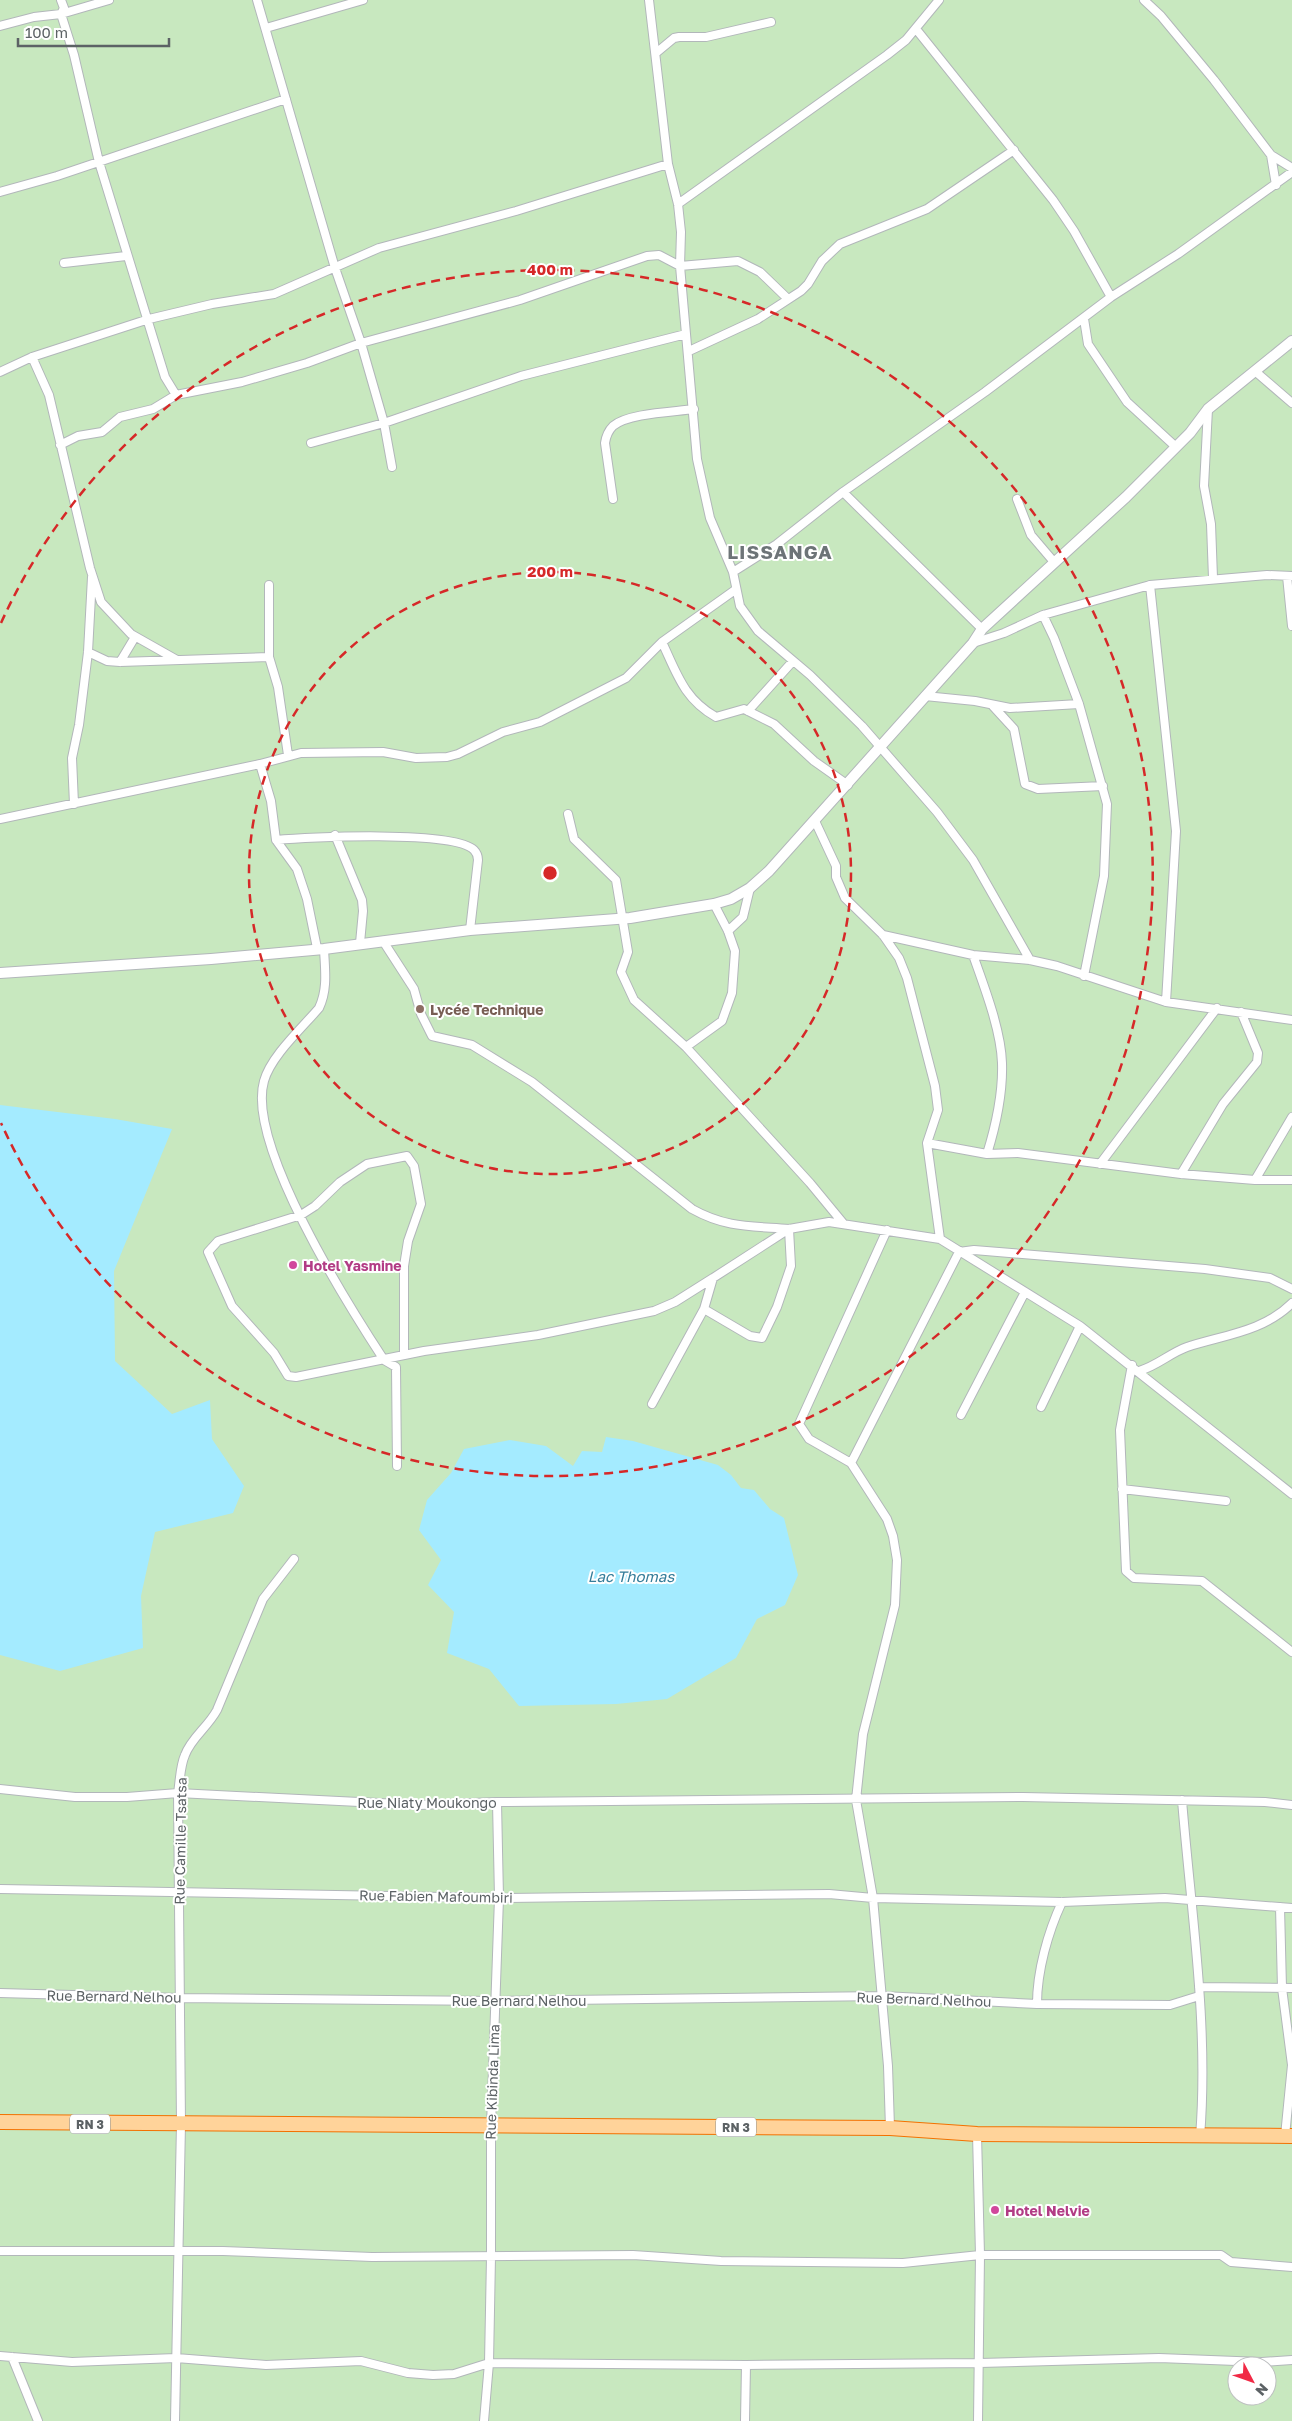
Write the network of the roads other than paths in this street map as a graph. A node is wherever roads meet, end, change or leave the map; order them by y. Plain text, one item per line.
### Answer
1 (61, 0) edge
2 (109, 0) edge
3 (257, 0) edge
4 (363, 0) edge
5 (649, 0) edge
6 (939, 0) edge
7 (1144, 0) edge
8 (61, 14) junction
9 (771, 22) dead end
10 (0, 26) edge
11 (266, 28) junction
12 (916, 29) junction
13 (656, 53) junction
14 (286, 99) junction
15 (1014, 150) junction
16 (1271, 155) junction
17 (98, 162) junction
18 (668, 164) junction
19 (1292, 170) edge
20 (1276, 185) junction
21 (0, 192) edge
22 (678, 204) junction
23 (126, 256) junction
24 (64, 263) dead end
25 (680, 266) junction
26 (335, 268) junction
27 (1111, 297) junction
28 (788, 299) junction
29 (148, 319) junction
30 (1084, 319) junction
31 (686, 334) junction
32 (1292, 342) edge
33 (361, 343) junction
34 (689, 351) junction
35 (32, 357) junction
36 (0, 372) edge
37 (1256, 372) junction
38 (176, 394) junction
39 (1292, 403) edge
40 (1208, 409) junction
41 (694, 410) junction
42 (384, 423) junction
43 (311, 443) dead end
44 (60, 445) junction
45 (1176, 447) junction
46 (392, 467) dead end
47 (843, 492) junction
48 (613, 499) dead end
49 (1017, 499) dead end
50 (1054, 562) junction
51 (733, 572) junction
52 (92, 575) junction
53 (1290, 576) edge
54 (1213, 578) junction
55 (269, 585) dead end
56 (1150, 585) junction
57 (735, 590) junction
58 (1042, 615) junction
59 (1292, 626) edge
60 (982, 629) junction
61 (134, 637) junction
62 (662, 642) junction
63 (973, 642) junction
64 (88, 652) junction
65 (269, 657) junction
66 (177, 660) junction
67 (793, 661) junction
68 (120, 662) junction
69 (925, 696) junction
70 (1080, 704) junction
71 (992, 705) junction
72 (748, 711) junction
73 (881, 746) junction
74 (288, 755) junction
75 (260, 764) junction
76 (848, 784) junction
77 (1104, 786) junction
78 (74, 804) junction
79 (568, 814) dead end
80 (0, 819) edge
81 (815, 821) junction
82 (335, 835) junction
83 (276, 840) junction
84 (750, 888) junction
85 (714, 904) junction
86 (622, 919) junction
87 (470, 930) junction
88 (728, 931) junction
89 (884, 935) junction
90 (383, 941) junction
91 (360, 943) junction
92 (321, 948) junction
93 (973, 955) junction
94 (1030, 960) junction
95 (0, 973) edge
96 (1084, 976) junction
97 (1166, 1002) junction
98 (1217, 1008) junction
99 (1241, 1012) junction
100 (1292, 1020) edge
101 (686, 1046) junction
102 (1292, 1117) edge
103 (927, 1143) junction
104 (987, 1154) junction
105 (1100, 1164) junction
106 (1182, 1174) junction
107 (1255, 1180) junction
108 (1292, 1180) edge
109 (301, 1215) junction
110 (843, 1223) junction
111 (789, 1229) junction
112 (887, 1230) junction
113 (940, 1239) junction
114 (959, 1252) junction
115 (713, 1278) junction
116 (1292, 1289) edge
117 (1025, 1292) junction
118 (1292, 1303) edge
119 (704, 1309) junction
120 (1080, 1326) junction
121 (404, 1355) junction
122 (384, 1360) junction
123 (1132, 1365) junction
124 (1139, 1371) junction
125 (652, 1404) dead end
126 (1041, 1407) dead end
127 (961, 1415) dead end
128 (852, 1463) junction
129 (398, 1466) dead end
130 (1122, 1489) junction
131 (1292, 1494) edge
132 (1226, 1501) dead end
133 (294, 1559) dead end
134 (1292, 1652) edge
135 (0, 1788) edge
136 (178, 1794) junction
137 (856, 1800) junction
138 (1182, 1800) junction
139 (497, 1802) junction
140 (1292, 1805) edge
141 (0, 1889) edge
142 (178, 1892) junction
143 (499, 1898) junction
144 (873, 1898) junction
145 (1190, 1900) junction
146 (1062, 1902) junction
147 (1280, 1907) junction
148 (1292, 1908) edge
149 (1199, 1987) junction
150 (1282, 1988) junction
151 (1292, 1988) edge
152 (0, 1993) edge
153 (883, 1996) junction
154 (1199, 1996) junction
155 (180, 1998) junction
156 (495, 2001) junction
157 (1037, 2004) junction
158 (0, 2122) edge
159 (181, 2124) junction
160 (491, 2126) junction
161 (890, 2128) junction
162 (977, 2134) junction
163 (1289, 2136) edge
164 (1200, 2137) junction
165 (0, 2251) edge
166 (177, 2252) junction
167 (980, 2255) junction
168 (491, 2257) junction
169 (1292, 2267) edge
170 (0, 2356) edge
171 (12, 2357) junction
172 (176, 2358) junction
173 (1292, 2360) edge
174 (489, 2363) junction
175 (980, 2363) junction
176 (746, 2365) junction
177 (38, 2421) edge
178 (175, 2421) edge
179 (484, 2421) edge
180 (745, 2421) edge
181 (978, 2421) edge

1 - 8 street
2 - 8 street
3 - 11 street
4 - 11 street
5 - 13 street
6 - 12 street
7 - 16 street
8 - 10 street
8 - 17 street
9 - 13 street
11 - 14 street
12 - 15 street
12 - 22 street
13 - 18 street
14 - 17 street
14 - 26 street
15 - 27 street
15 - 28 street
16 - 19 street
16 - 20 street
17 - 21 street
17 - 23 street
18 - 22 street
18 - 26 street
19 - 20 street
20 - 27 street
22 - 25 street
23 - 24 street
23 - 29 street
25 - 28 street
25 - 31 street
25 - 33 street
26 - 29 street
26 - 33 street
27 - 30 street
28 - 34 street
29 - 35 street
29 - 38 street
30 - 45 street
30 - 47 street
31 - 34 street
31 - 42 street
32 - 37 street
33 - 38 street
33 - 42 street
34 - 41 street
35 - 36 street
35 - 44 street
37 - 39 street
37 - 40 street
38 - 44 street
40 - 45 street
40 - 54 street
41 - 48 street
41 - 51 street
42 - 43 street
42 - 46 street
44 - 52 street
45 - 50 street
47 - 51 street
47 - 60 street
49 - 50 street
50 - 60 street
51 - 57 street
52 - 61 street
52 - 64 street
53 - 54 street
53 - 59 street
54 - 56 street
55 - 65 street
56 - 58 street
56 - 97 street
57 - 62 street
57 - 67 street
58 - 63 street
58 - 70 street
60 - 63 street
61 - 66 street
61 - 68 street
62 - 72 street
62 - 74 street
63 - 69 street
64 - 68 street
64 - 78 street
65 - 66 street
65 - 74 street
66 - 68 street
67 - 72 street
67 - 73 street
69 - 71 street
69 - 73 street
70 - 71 street
70 - 77 street
71 - 77 street
72 - 76 street
73 - 76 street
73 - 94 street
74 - 75 street
75 - 78 street
75 - 83 street
76 - 81 street
77 - 96 street
78 - 80 street
79 - 86 street
81 - 84 street
81 - 89 street
82 - 83 street
82 - 87 street
82 - 91 street
83 - 92 street
84 - 85 street
84 - 88 street
85 - 86 street
85 - 88 street
86 - 87 street
86 - 101 street
87 - 90 street
88 - 101 street
89 - 93 street
89 - 103 street
90 - 91 street
90 - 111 street
91 - 92 street
92 - 95 street
92 - 109 street
93 - 94 street
93 - 104 street
94 - 96 street
96 - 97 street
97 - 98 street
98 - 99 street
98 - 105 street
99 - 100 street
99 - 106 street
101 - 110 street
102 - 107 street
103 - 104 street
103 - 113 street
104 - 105 street
105 - 106 street
106 - 107 street
107 - 108 street
109 - 121 street
109 - 122 street
109 - 122 street
110 - 111 street
110 - 112 street
111 - 115 street
111 - 119 street
112 - 113 street
112 - 128 street
113 - 114 street
114 - 116 street
114 - 117 street
114 - 128 street
115 - 119 street
115 - 121 street
117 - 120 street
117 - 127 street
118 - 124 street
119 - 125 street
120 - 123 street
120 - 126 street
121 - 122 street
122 - 129 street
123 - 124 street
123 - 130 street
124 - 131 street
128 - 137 street
130 - 132 street
130 - 134 street
133 - 136 street, Rue Camille Tsatsa
135 - 136 street, Rue Niaty Moukongo
136 - 139 street, Rue Niaty Moukongo
136 - 142 street, Rue Camille Tsatsa
137 - 138 street, Rue Niaty Moukongo
137 - 139 street, Rue Niaty Moukongo
137 - 144 street
138 - 140 street, Rue Niaty Moukongo
138 - 145 street
139 - 143 street, Rue Kibinda Lima
141 - 142 street, Rue Fabien Mafoumbiri
142 - 143 street, Rue Fabien Mafoumbiri
142 - 155 street, Rue Camille Tsatsa
143 - 144 street, Rue Fabien Mafoumbiri
143 - 156 street, Rue Kibinda Lima
144 - 146 street, Rue Fabien Mafoumbiri
144 - 153 street
145 - 146 street, Rue Fabien Mafoumbiri
145 - 147 street, Rue Fabien Mafoumbiri
145 - 149 street
146 - 157 street
147 - 148 street, Rue Fabien Mafoumbiri
147 - 150 street
149 - 150 street
149 - 154 street
150 - 151 street
150 - 163 street
152 - 155 street, Rue Bernard Nelhou
153 - 156 street, Rue Bernard Nelhou
153 - 157 street, Rue Bernard Nelhou
153 - 161 street
154 - 157 street, Rue Bernard Nelhou
154 - 164 street
155 - 156 street, Rue Bernard Nelhou
155 - 159 street, Rue Camille Tsatsa
156 - 160 street, Rue Kibinda Lima
158 - 159 highway, RN 3
159 - 160 highway, RN 3
159 - 166 street, Rue Camille Tsatsa
160 - 161 highway, RN 3
160 - 168 street, Rue Kibinda Lima
161 - 162 highway, RN 3
162 - 164 highway, RN 3
162 - 167 street
163 - 164 highway, RN 3
165 - 166 street
166 - 168 street
166 - 172 street, Rue Camille Tsatsa
167 - 168 street
167 - 169 street
167 - 175 street
168 - 174 street, Rue Kibinda Lima
170 - 171 street
171 - 172 street
171 - 177 street
172 - 174 street
172 - 178 street, Rue Camille Tsatsa
173 - 175 street
174 - 176 street
174 - 179 street, Rue Kibinda Lima
175 - 176 street
175 - 181 street
176 - 180 street

